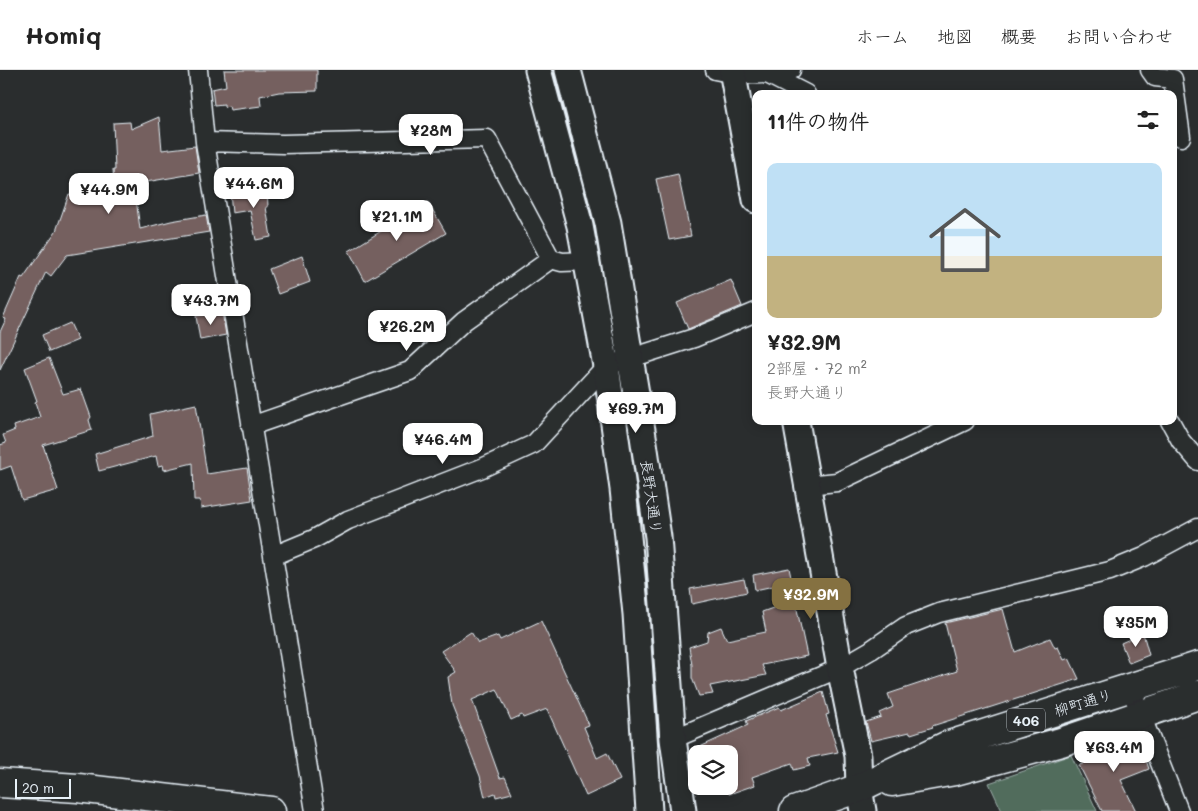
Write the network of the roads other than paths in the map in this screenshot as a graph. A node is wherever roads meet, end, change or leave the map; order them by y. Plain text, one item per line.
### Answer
1 (198, 70) edge
2 (538, 70) edge
3 (568, 70) edge
4 (790, 70) edge
5 (1150, 70) edge
6 (726, 71) edge
7 (769, 75) junction
8 (798, 90) edge
9 (1174, 90) edge
10 (1177, 104) edge
11 (1184, 138) edge
12 (205, 142) junction
13 (752, 183) edge
14 (551, 258) junction
15 (587, 261) junction
16 (752, 314) edge
17 (630, 359) junction
18 (606, 366) junction
19 (797, 425) edge
20 (957, 425) edge
21 (1172, 425) edge
22 (251, 426) junction
23 (1198, 461) edge
24 (807, 485) junction
25 (1198, 528) edge
26 (273, 556) junction
27 (1198, 666) edge
28 (840, 668) junction
29 (1130, 688) junction
30 (1198, 695) edge
31 (1140, 715) junction
32 (673, 739) junction
33 (0, 782) edge
34 (861, 800) edge
35 (271, 811) edge
36 (315, 811) edge
37 (649, 811) edge
38 (683, 811) edge
39 (794, 811) edge
40 (1179, 811) edge

1 - 12 street
2 - 15 street, 長野大通り
3 - 17 street, 長野大通り
4 - 7 street
5 - 9 street
6 - 7 street
6 - 13 street
7 - 8 street
10 - 11 street
12 - 14 street
12 - 22 street
14 - 15 street
14 - 22 street
15 - 18 street, 長野大通り
16 - 17 street
17 - 18 street
17 - 32 street, 長野大通り
18 - 26 street
18 - 37 street, 長野大通り
19 - 24 street
20 - 24 street
21 - 23 street
22 - 26 street
24 - 28 street
25 - 28 street
26 - 36 street
27 - 29 highway, 柳町通り / 406
28 - 32 street
28 - 34 street
29 - 31 street
29 - 34 highway, 柳町通り / 406
30 - 31 highway, 柳町通り / 406
31 - 34 highway, 柳町通り / 406
31 - 40 street
32 - 38 street, 長野大通り
33 - 35 highway
34 - 39 highway, 柳町通り / 406

